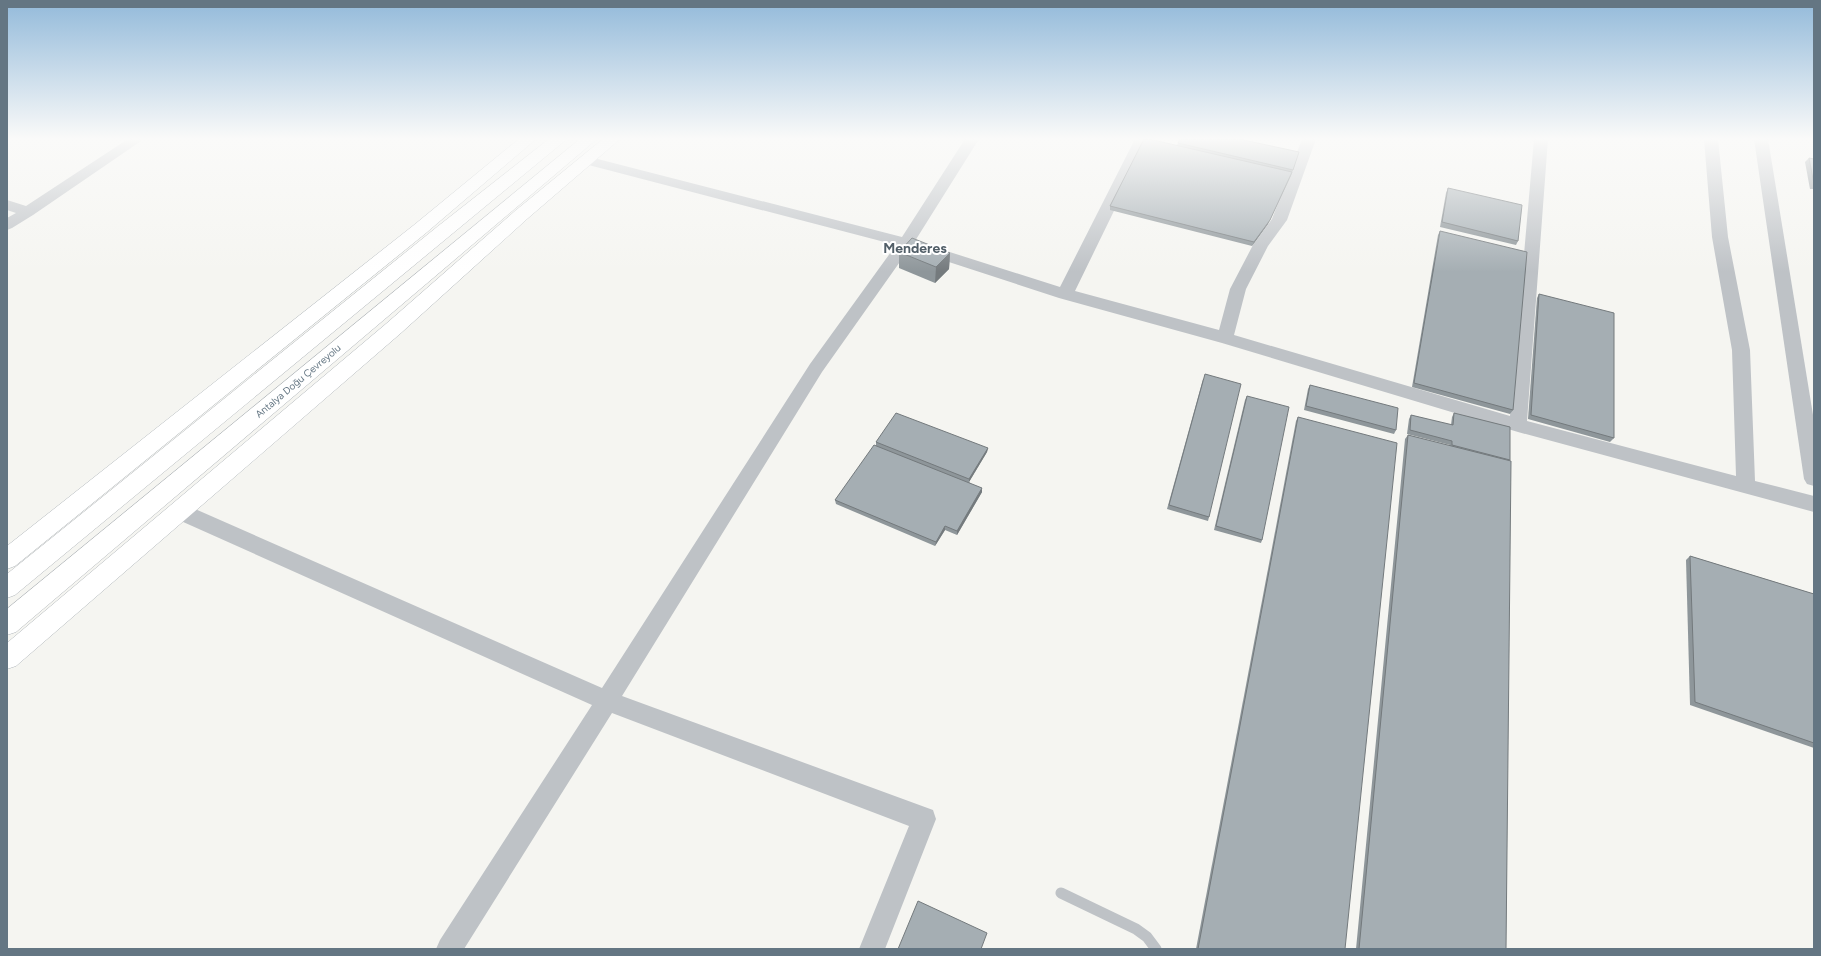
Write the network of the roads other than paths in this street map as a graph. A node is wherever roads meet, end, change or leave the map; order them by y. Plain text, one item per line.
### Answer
1 (70, 184) edge
2 (474, 184) edge
3 (502, 184) edge
4 (535, 184) edge
5 (558, 184) edge
6 (677, 184) edge
7 (944, 184) edge
8 (1120, 184) edge
9 (1292, 184) edge
10 (1537, 184) edge
11 (1715, 184) edge
12 (1768, 184) edge
13 (7, 205) edge
14 (28, 212) junction
15 (7, 225) edge
16 (906, 243) junction
17 (1065, 294) junction
18 (1225, 338) junction
19 (1518, 425) junction
20 (1814, 479) edge
21 (1746, 485) junction
22 (1814, 504) edge
23 (179, 511) junction
24 (7, 559) edge
25 (7, 588) edge
26 (7, 624) edge
27 (7, 658) edge
28 (607, 701) junction
29 (1061, 893) dead end
30 (449, 949) edge
31 (872, 949) edge
32 (1156, 949) edge

1 - 14 street
2 - 24 street
3 - 25 street
4 - 26 street, Antalya Doğu Çevreyolu
5 - 23 street
6 - 16 street
7 - 16 street
8 - 17 street
9 - 18 street
10 - 19 street
11 - 21 street
12 - 20 street
13 - 14 street
14 - 15 street
16 - 17 street
16 - 28 street
17 - 18 street
18 - 19 street
19 - 21 street
21 - 22 street
23 - 27 street
23 - 28 street
28 - 30 street
28 - 31 street
29 - 32 lane

